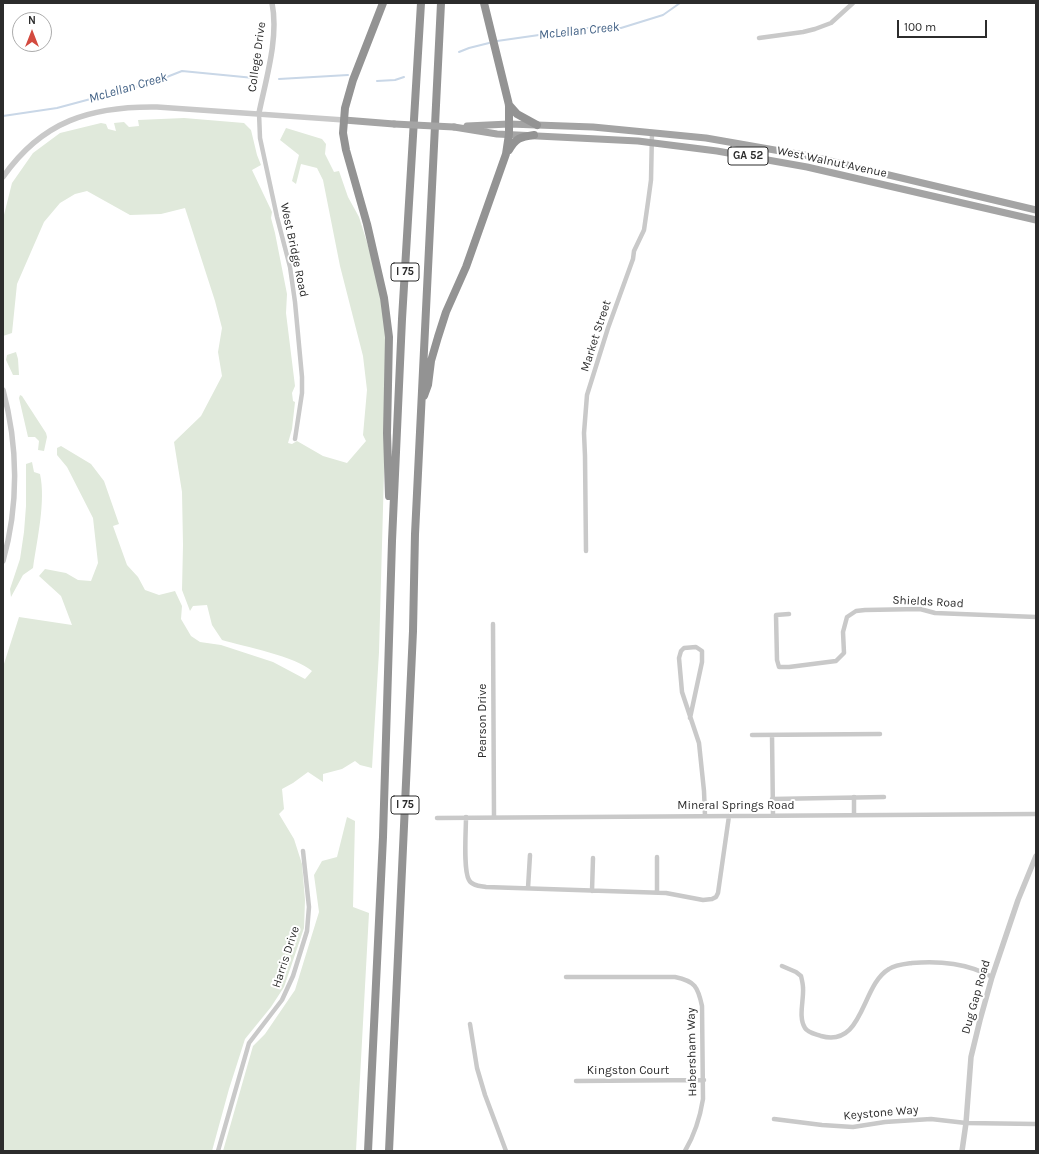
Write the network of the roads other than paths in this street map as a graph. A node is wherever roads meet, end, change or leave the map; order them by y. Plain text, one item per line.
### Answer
1 (272, 3) edge
2 (383, 3) edge
3 (421, 3) edge
4 (441, 3) edge
5 (484, 3) edge
6 (853, 3) edge
7 (759, 38) dead end
8 (509, 105) junction
9 (259, 113) junction
10 (344, 120) junction
11 (509, 124) junction
12 (537, 125) junction
13 (454, 127) junction
14 (652, 132) junction
15 (509, 134) junction
16 (534, 135) junction
17 (651, 143) junction
18 (506, 154) junction
19 (826, 160) junction
20 (825, 171) junction
21 (3, 177) edge
22 (1036, 210) edge
23 (1036, 220) edge
24 (3, 390) edge
25 (421, 405) junction
26 (295, 439) dead end
27 (392, 541) junction
28 (586, 551) dead end
29 (3, 561) edge
30 (789, 614) dead end
31 (1036, 617) edge
32 (492, 624) dead end
33 (690, 718) junction
34 (772, 734) junction
35 (880, 734) dead end
36 (752, 735) dead end
37 (854, 797) junction
38 (884, 797) dead end
39 (772, 799) junction
40 (1036, 814) edge
41 (772, 815) junction
42 (854, 815) junction
43 (705, 816) junction
44 (729, 816) junction
45 (466, 817) junction
46 (494, 817) junction
47 (437, 818) dead end
48 (303, 851) dead end
49 (530, 855) dead end
50 (1036, 856) edge
51 (657, 857) dead end
52 (593, 858) dead end
53 (528, 888) junction
54 (592, 891) junction
55 (657, 892) junction
56 (782, 966) dead end
57 (566, 977) dead end
58 (992, 977) junction
59 (470, 1024) dead end
60 (704, 1080) junction
61 (576, 1081) dead end
62 (774, 1119) dead end
63 (966, 1123) junction
64 (1036, 1124) edge
65 (505, 1150) edge
66 (218, 1151) edge
67 (368, 1151) edge
68 (389, 1151) edge
69 (685, 1151) edge
70 (962, 1151) edge

1 - 9 street, College Drive
2 - 10 highway
3 - 27 highway, I 75
4 - 25 highway, I 75
5 - 8 highway
6 - 7 street
8 - 11 highway
8 - 12 highway
9 - 10 street
9 - 21 street
9 - 26 street, West Bridge Road
10 - 13 main road, West Walnut Avenue / GA 52, bridge
10 - 27 highway
11 - 12 main road, West Walnut Avenue / GA 52
11 - 13 main road, West Walnut Avenue / GA 52
11 - 15 highway
12 - 14 main road, West Walnut Avenue / GA 52
13 - 15 main road, West Walnut Avenue / GA 52
14 - 17 street, Market Street
14 - 19 main road, West Walnut Avenue / GA 52
15 - 16 main road, West Walnut Avenue / GA 52
15 - 18 highway
16 - 17 main road, West Walnut Avenue / GA 52
16 - 18 highway
17 - 20 main road, West Walnut Avenue / GA 52
17 - 28 street, Market Street
18 - 25 highway
19 - 20 street
19 - 22 main road, West Walnut Avenue / GA 52
20 - 23 main road, West Walnut Avenue / GA 52
24 - 29 street
25 - 68 highway, I 75
27 - 67 highway, I 75
30 - 31 street, Shields Road
32 - 46 street, Pearson Drive
33 - 33 street
33 - 43 street
34 - 35 street
34 - 36 street
34 - 39 street
37 - 38 street
37 - 39 street
37 - 42 street
39 - 41 street
40 - 42 street, Mineral Springs Road
41 - 42 street, Mineral Springs Road
41 - 44 street, Mineral Springs Road
43 - 44 street, Mineral Springs Road
43 - 46 street, Mineral Springs Road
44 - 55 street
45 - 46 street, Mineral Springs Road
45 - 47 street, Mineral Springs Road
45 - 53 street
48 - 66 street, Harris Drive
49 - 53 street
50 - 58 street, Dug Gap Road
51 - 55 street
52 - 54 street
53 - 54 street
54 - 55 street
56 - 58 street
57 - 60 street, Habersham Way
58 - 63 street, Dug Gap Road
59 - 65 street
60 - 61 street, Kingston Court
60 - 69 street, Habersham Way
62 - 63 street, Keystone Way
63 - 64 street, Keystone Way
63 - 70 street, Dug Gap Road

